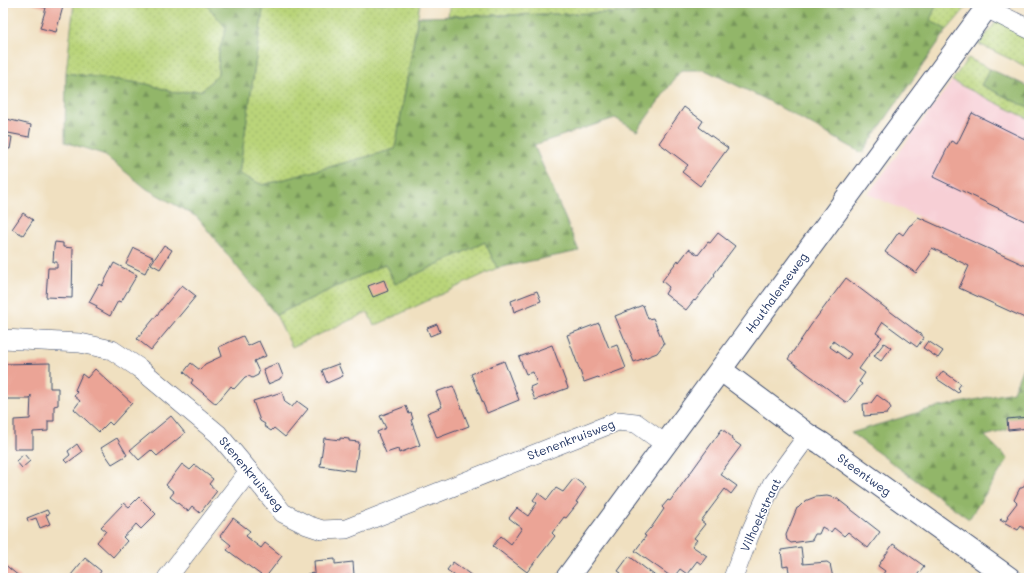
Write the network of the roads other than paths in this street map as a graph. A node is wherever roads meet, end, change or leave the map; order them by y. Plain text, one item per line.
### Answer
1 (988, 5) edge
2 (1029, 29) edge
3 (3, 339) edge
4 (721, 370) junction
5 (808, 435) junction
6 (665, 444) junction
7 (249, 471) junction
8 (167, 578) edge
9 (567, 578) edge
10 (733, 578) edge
11 (1008, 578) edge

1 - 2 street, Houthalenseweg
1 - 4 street, Houthalenseweg
3 - 7 street, Stenenkruisweg
4 - 5 street, Steentweg
4 - 6 street, Houthalenseweg
5 - 10 street, Vilhoekstraat
5 - 11 street, Steentweg
6 - 7 street, Stenenkruisweg
6 - 9 street, Houthalenseweg
7 - 8 street

